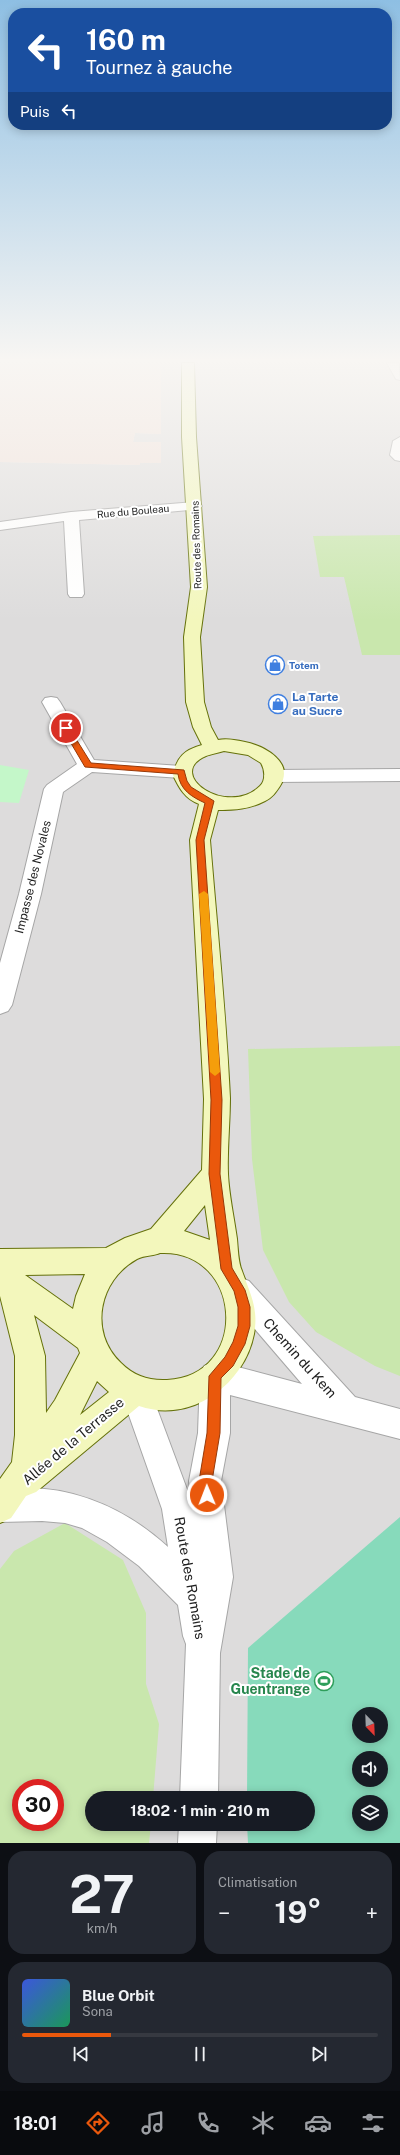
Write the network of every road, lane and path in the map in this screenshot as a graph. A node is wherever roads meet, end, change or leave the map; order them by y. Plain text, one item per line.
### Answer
1 (190, 449) edge
2 (195, 506) junction
3 (71, 516) junction
4 (0, 526) edge
5 (76, 594) dead end
6 (51, 702) dead end
7 (212, 747) junction
8 (88, 766) junction
9 (182, 772) junction
10 (400, 775) edge
11 (274, 776) junction
12 (210, 801) junction
13 (0, 1005) edge
14 (215, 1174) junction
15 (157, 1242) junction
16 (112, 1261) junction
17 (3, 1271) edge
18 (233, 1279) junction
19 (90, 1346) junction
20 (215, 1376) junction
21 (135, 1390) junction
22 (345, 1409) junction
23 (400, 1424) edge
24 (10, 1493) edge
25 (193, 1597) junction
26 (202, 1653) junction
27 (199, 1791) edge
28 (198, 1831) edge
29 (197, 1843) edge

1 - 2 street, Route des Romains
2 - 3 street, Rue du Bouleau
2 - 7 street, Route des Romains
3 - 4 street, Rue du Bouleau
3 - 5 street
6 - 8 street
7 - 9 street
7 - 11 street
8 - 9 street
8 - 13 street, Impasse des Novales
9 - 12 street
10 - 11 street
11 - 12 street
12 - 14 street
14 - 15 street
14 - 18 street
15 - 16 street
15 - 18 street
16 - 17 street
16 - 19 street
17 - 19 street
17 - 24 street
18 - 20 street
18 - 22 street, Chemin du Kem
19 - 21 street
19 - 24 street, Allée de la Terrasse
20 - 21 street
20 - 22 street, Chemin du Kem
20 - 26 street, Route des Romains
21 - 24 street, Allée de la Terrasse
21 - 25 street, Route des Romains
22 - 23 street, Chemin du Kem
24 - 25 street, Allée de la Terrasse
25 - 26 street, Route des Romains
26 - 27 street, Route des Romains
28 - 29 street

